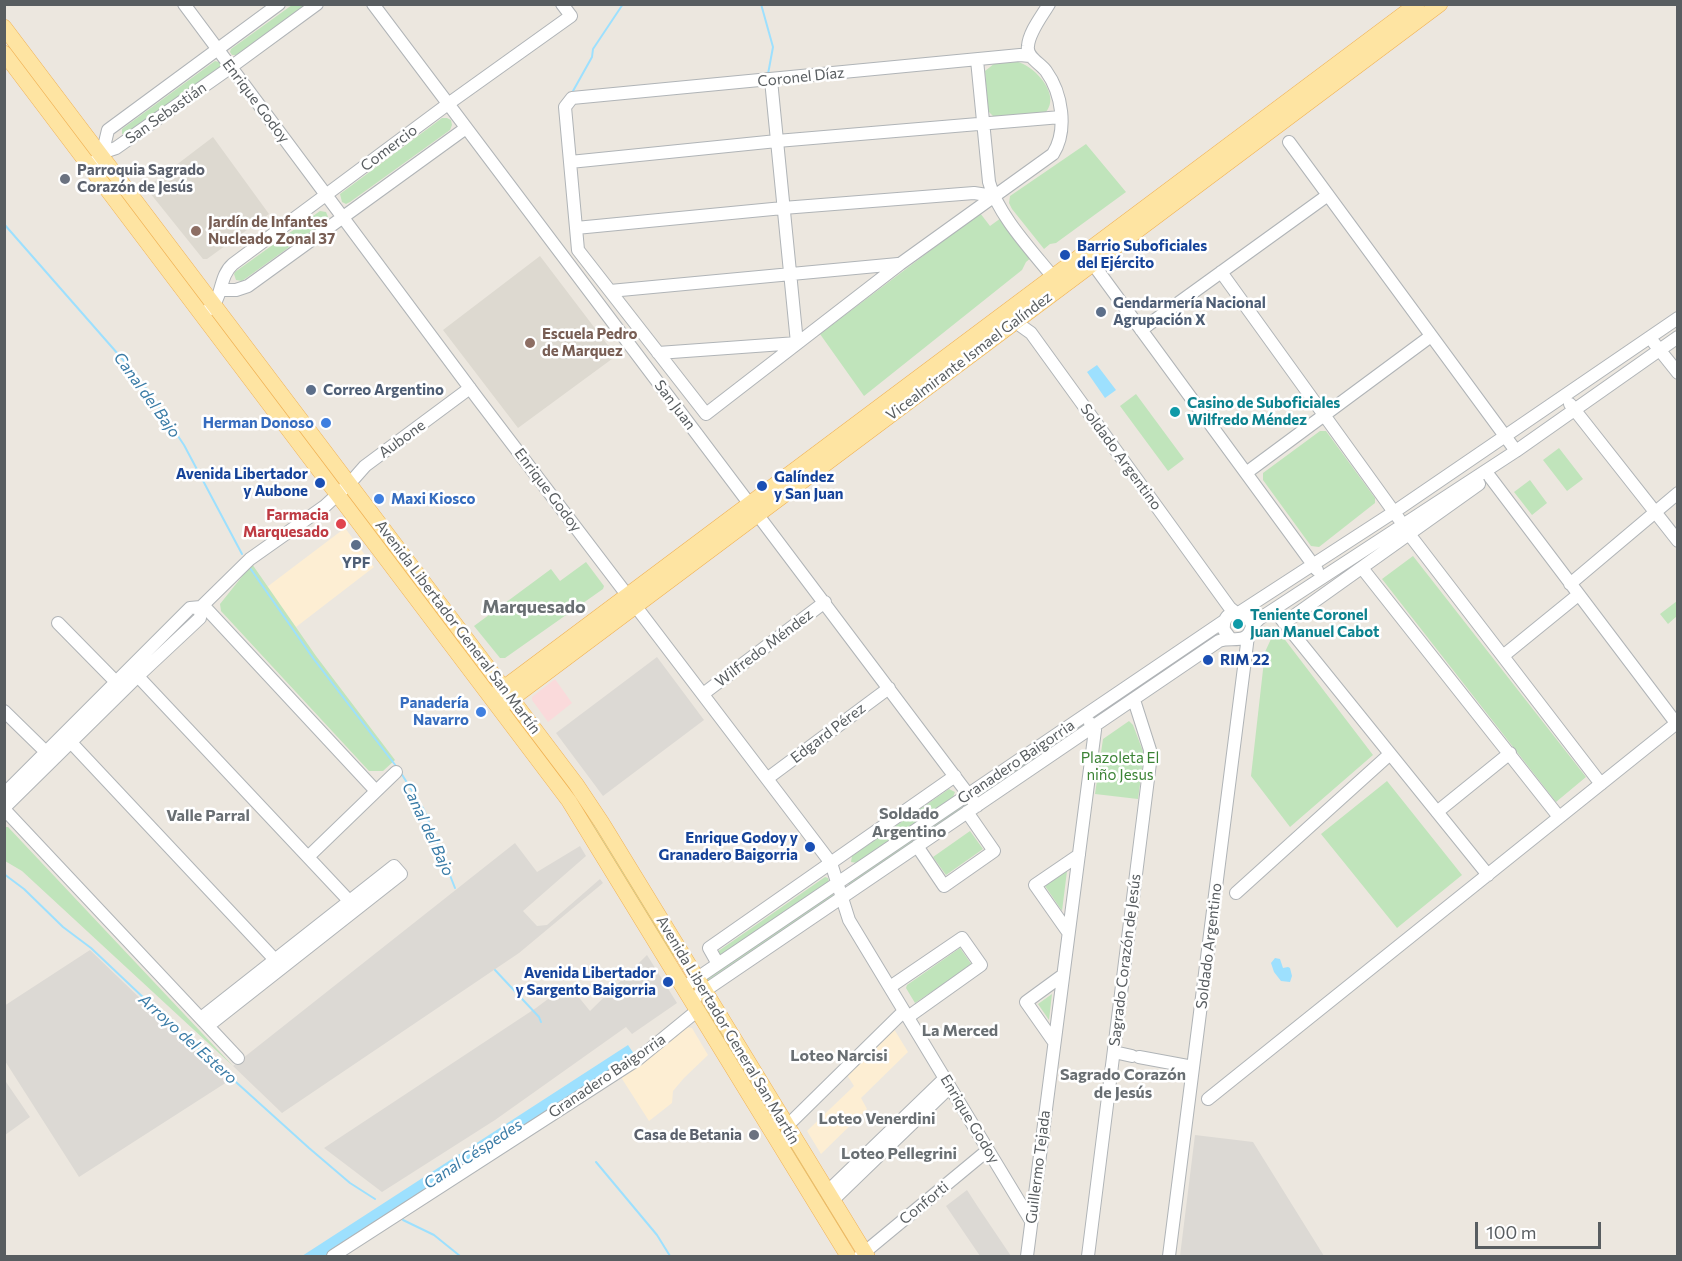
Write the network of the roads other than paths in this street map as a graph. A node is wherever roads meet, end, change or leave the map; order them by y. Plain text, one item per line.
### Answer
1 (184, 4) edge
2 (279, 4) edge
3 (317, 4) edge
4 (373, 4) edge
5 (562, 4) edge
6 (1049, 4) edge
7 (1417, 4) edge
8 (1440, 4) edge
9 (4, 27) edge
10 (1030, 38) junction
11 (218, 49) junction
12 (4, 53) edge
13 (1030, 56) junction
14 (1006, 57) junction
15 (977, 60) junction
16 (231, 67) junction
17 (771, 80) junction
18 (447, 104) junction
19 (1061, 117) junction
20 (984, 123) junction
21 (466, 128) junction
22 (777, 141) junction
23 (1288, 142) dead end
24 (102, 155) junction
25 (570, 162) junction
26 (89, 165) junction
27 (327, 195) junction
28 (1328, 195) junction
29 (993, 196) junction
30 (783, 208) junction
31 (344, 217) junction
32 (576, 228) junction
33 (900, 264) junction
34 (1093, 264) junction
35 (1221, 273) junction
36 (790, 274) junction
37 (1057, 282) junction
38 (610, 291) junction
39 (218, 298) junction
40 (202, 315) junction
41 (1677, 318) edge
42 (994, 321) junction
43 (1015, 323) junction
44 (1141, 330) junction
45 (1431, 336) junction
46 (1649, 337) junction
47 (1677, 337) edge
48 (797, 343) junction
49 (1659, 350) junction
50 (658, 353) junction
51 (1677, 373) edge
52 (470, 388) junction
53 (1564, 396) junction
54 (1575, 410) junction
55 (1324, 416) junction
56 (1505, 437) junction
57 (1516, 451) junction
58 (1498, 463) junction
59 (1246, 473) junction
60 (1490, 477) junction
61 (350, 483) junction
62 (337, 493) junction
63 (1677, 493) edge
64 (755, 509) junction
65 (1394, 512) junction
66 (1655, 512) junction
67 (381, 524) junction
68 (1406, 530) junction
69 (1365, 531) junction
70 (368, 534) junction
71 (1677, 541) edge
72 (395, 543) junction
73 (1378, 549) junction
74 (382, 553) junction
75 (1313, 565) junction
76 (1362, 568) junction
77 (1323, 578) junction
78 (1570, 584) junction
79 (1578, 595) junction
80 (632, 600) junction
81 (825, 602) junction
82 (202, 606) junction
83 (1274, 610) junction
84 (1238, 612) junction
85 (1224, 621) junction
86 (58, 623) dead end
87 (1284, 623) junction
88 (1250, 631) junction
89 (1230, 638) junction
90 (1503, 656) junction
91 (135, 672) junction
92 (117, 683) junction
93 (889, 688) junction
94 (508, 693) junction
95 (703, 694) junction
96 (1134, 700) junction
97 (495, 703) junction
98 (4, 711) edge
99 (1085, 716) junction
100 (1677, 723) edge
101 (1093, 727) junction
102 (68, 739) junction
103 (47, 753) junction
104 (1510, 753) junction
105 (1390, 754) junction
106 (396, 772) dead end
107 (955, 776) junction
108 (768, 778) junction
109 (1601, 784) junction
110 (376, 791) junction
111 (4, 794) edge
112 (969, 795) junction
113 (4, 809) edge
114 (972, 809) junction
115 (1437, 812) junction
116 (1559, 817) junction
117 (917, 846) junction
118 (1078, 855) junction
119 (308, 857) junction
120 (831, 863) junction
121 (1488, 874) junction
122 (837, 884) junction
123 (1236, 893) dead end
124 (842, 898) junction
125 (1068, 932) junction
126 (279, 964) junction
127 (718, 964) junction
128 (1063, 975) junction
129 (701, 984) junction
130 (890, 987) junction
131 (691, 999) junction
132 (906, 1014) junction
133 (205, 1022) junction
134 (1054, 1042) junction
135 (1114, 1052) junction
136 (238, 1058) dead end
137 (1193, 1067) junction
138 (947, 1082) junction
139 (1208, 1099) dead end
140 (787, 1126) junction
141 (988, 1150) junction
142 (830, 1196) junction
143 (1031, 1221) junction
144 (864, 1255) edge
145 (333, 1257) edge
146 (848, 1257) edge
147 (1027, 1257) edge
148 (1088, 1257) edge
149 (1169, 1257) edge

1 - 11 street, Enrique Godoy
2 - 11 street, San Sebastián
3 - 16 street, San Sebastián
4 - 18 street, San Juan
5 - 18 street, Comercio
6 - 10 street
7 - 37 main road, Vicealmirante Ismael Galíndez
8 - 34 main road, Vicealmirante Ismael Galíndez
9 - 24 main road, Avenida Libertador General San Martín
10 - 13 street
10 - 14 street
11 - 16 street, Enrique Godoy
11 - 24 street, San Sebastián
12 - 26 main road, Avenida Libertador General San Martín
13 - 14 street, Coronel Díaz
13 - 19 street
14 - 15 street, Coronel Díaz
15 - 17 street, Coronel Díaz
15 - 20 street
16 - 24 street, San Sebastián
16 - 27 street, Enrique Godoy
17 - 22 street
17 - 25 street, Coronel Díaz
18 - 21 street, San Juan
18 - 27 street, Comercio
19 - 20 street
19 - 29 street
20 - 22 street
20 - 29 street
21 - 31 street, Comercio
21 - 64 street, San Juan
22 - 25 street
22 - 30 street
23 - 28 street
24 - 26 street, San Sebastián
24 - 39 main road, Avenida Libertador General San Martín
25 - 32 street
26 - 40 main road, Avenida Libertador General San Martín
27 - 31 street, Enrique Godoy
27 - 39 street, Comercio
28 - 35 street
28 - 45 street
29 - 30 street
29 - 33 street
29 - 37 street
30 - 32 street
30 - 36 street
31 - 39 street, Comercio
31 - 52 street, Enrique Godoy
32 - 38 street
33 - 36 street
33 - 48 street
34 - 37 main road, Vicealmirante Ismael Galíndez
34 - 44 street
35 - 44 street
35 - 55 street
36 - 38 street
36 - 48 street
37 - 42 main road, Vicealmirante Ismael Galíndez
37 - 43 main road, Vicealmirante Ismael Galíndez
38 - 50 street
39 - 40 street, Comercio
39 - 61 main road, Avenida Libertador General San Martín
40 - 62 main road, Avenida Libertador General San Martín
41 - 46 street, Granadero Baigorria
42 - 43 street
42 - 64 main road, Vicealmirante Ismael Galíndez
43 - 64 main road, Vicealmirante Ismael Galíndez
43 - 84 street, Soldado Argentino
44 - 59 street
45 - 55 street
45 - 56 street
46 - 49 street
46 - 53 street, Granadero Baigorria
47 - 49 street
48 - 50 street
48 - 50 street
49 - 51 street
49 - 54 street
52 - 61 street, Aubone
52 - 80 street, Enrique Godoy
53 - 54 street
53 - 56 street, Granadero Baigorria
54 - 57 street
54 - 66 street
55 - 59 street
55 - 65 street
56 - 57 street
56 - 65 street, Granadero Baigorria
57 - 58 street
58 - 60 street
58 - 68 street
59 - 75 street
60 - 68 street
60 - 78 street
61 - 62 street, Aubone
61 - 67 main road, Avenida Libertador General San Martín
62 - 70 main road, Avenida Libertador General San Martín
62 - 82 street, Aubone
63 - 66 street
64 - 80 main road, Vicealmirante Ismael Galíndez
64 - 81 street, San Juan
65 - 68 street
65 - 69 street, Granadero Baigorria
66 - 71 street
66 - 78 street
67 - 70 main road
67 - 72 main road, Avenida Libertador General San Martín
68 - 73 street
68 - 90 street
69 - 73 street
69 - 75 street, Granadero Baigorria
70 - 74 main road, Avenida Libertador General San Martín
72 - 74 main road
72 - 94 main road, Avenida Libertador General San Martín
73 - 76 street
73 - 77 street
74 - 97 main road, Avenida Libertador General San Martín
75 - 77 street
75 - 84 street, Granadero Baigorria
76 - 87 street
76 - 104 street
77 - 83 street
78 - 79 street
79 - 90 street
79 - 100 street
80 - 94 main road, Vicealmirante Ismael Galíndez
80 - 95 street, Enrique Godoy
81 - 93 street, San Juan
81 - 95 street, Wilfredo Méndez
82 - 91 street, Aubone
82 - 110 street
83 - 87 street
83 - 88 street
84 - 85 street, Granadero Baigorria
84 - 88 street
85 - 89 street
85 - 99 street, Granadero Baigorria
86 - 92 street
87 - 105 street
88 - 89 street, Granadero Baigorria
88 - 137 street, Soldado Argentino
89 - 96 street, Granadero Baigorria
90 - 109 street
91 - 92 street
91 - 102 street
91 - 119 street
92 - 102 street
93 - 107 street, San Juan
93 - 108 street, Edgard Pérez
94 - 97 main road, Vicealmirante Ismael Galíndez
94 - 129 main road, Avenida Libertador General San Martín
95 - 108 street, Enrique Godoy
96 - 101 street, Granadero Baigorria
96 - 135 street, Sagrado Corazón de Jesús
97 - 131 main road, Avenida Libertador General San Martín
98 - 103 street
99 - 101 street
99 - 112 street, Granadero Baigorria
100 - 109 street
101 - 114 street, Granadero Baigorria
101 - 118 street, Guillermo Tejada
102 - 103 street
102 - 113 street
102 - 126 street
103 - 111 street
104 - 115 street
104 - 116 street
105 - 115 street
105 - 123 street
106 - 110 street
107 - 112 street, San Juan
107 - 120 street, Granadero Baigorria
108 - 120 street, Enrique Godoy
109 - 116 street
110 - 119 street
112 - 114 street, San Juan
112 - 122 street, Granadero Baigorria
113 - 133 street
114 - 117 street, Granadero Baigorria
114 - 117 street, Granadero Baigorria
115 - 121 street
116 - 121 street
117 - 124 street, Granadero Baigorria
118 - 125 street, Guillermo Tejada
118 - 125 street
119 - 126 street
120 - 122 street, Enrique Godoy
120 - 127 street, Granadero Baigorria
121 - 139 street
122 - 124 street, Enrique Godoy
122 - 127 street, Granadero Baigorria
124 - 129 street, Granadero Baigorria
124 - 130 street, Enrique Godoy
125 - 128 street, Guillermo Tejada
126 - 133 street
127 - 129 street, Granadero Baigorria
128 - 134 street, Guillermo Tejada
128 - 134 street
129 - 131 street, Granadero Baigorria
129 - 140 main road, Avenida Libertador General San Martín
130 - 132 street, Enrique Godoy
130 - 132 street
131 - 145 street, Granadero Baigorria
131 - 146 main road, Avenida Libertador General San Martín
132 - 138 street, Enrique Godoy
132 - 140 street
133 - 136 street
134 - 143 street, Guillermo Tejada
135 - 137 street
135 - 148 street, Sagrado Corazón de Jesús
137 - 149 street, Soldado Argentino
138 - 141 street, Enrique Godoy
138 - 142 street
140 - 142 main road, Avenida Libertador General San Martín
141 - 143 street, Enrique Godoy
141 - 144 street, Conforti
142 - 144 main road, Avenida Libertador General San Martín
143 - 147 street, Guillermo Tejada

